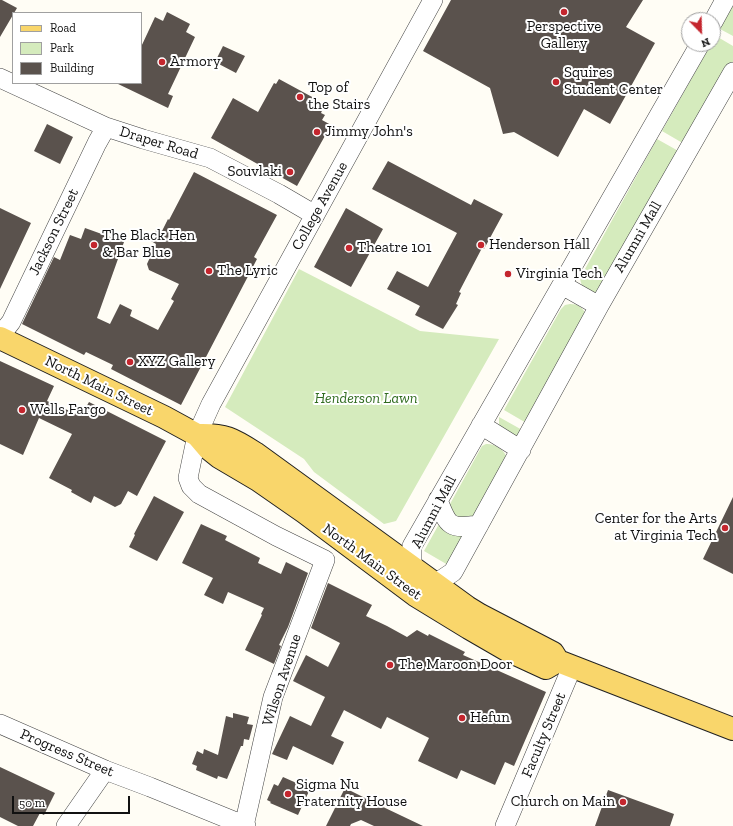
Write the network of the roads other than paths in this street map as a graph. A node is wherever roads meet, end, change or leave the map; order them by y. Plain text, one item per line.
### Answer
1 (433, 0) edge
2 (725, 0) edge
3 (718, 12) edge
4 (695, 52) edge
5 (733, 72) edge
6 (0, 78) edge
7 (12, 84) edge
8 (13, 84) edge
9 (106, 127) junction
10 (315, 215) junction
11 (562, 285) junction
12 (599, 306) junction
13 (0, 337) edge
14 (481, 426) junction
15 (198, 435) junction
16 (521, 450) junction
17 (438, 500) junction
18 (479, 525) junction
19 (326, 560) joint
20 (412, 567) junction
21 (435, 584) junction
22 (415, 595) junction
23 (565, 664) junction
24 (0, 724) edge
25 (733, 729) edge
26 (105, 770) junction
27 (66, 826) edge
28 (245, 826) edge
29 (505, 826) edge

1 - 10 street, College Avenue
2 - 3 street
4 - 11 street, Alumni Mall
5 - 12 street, Alumni Mall
6 - 7 street, Draper Road
8 - 9 street, Draper Road
9 - 10 street, Draper Road
9 - 13 street, Jackson Street
10 - 15 street, College Avenue
11 - 12 street
11 - 14 street, Alumni Mall
12 - 16 street, Alumni Mall
13 - 15 main road, North Main Street
14 - 16 street
14 - 17 street, Alumni Mall
15 - 19 street, College Avenue
15 - 20 main road, North Main Street
15 - 22 main road, North Main Street
16 - 18 street, Alumni Mall
17 - 18 street
17 - 20 street, Alumni Mall
18 - 21 street, Alumni Mall
19 - 28 street, Wilson Avenue
20 - 21 main road, North Main Street
20 - 22 street, Alumni Mall
21 - 22 street, Alumni Mall
21 - 23 main road, North Main Street
22 - 23 main road, North Main Street
23 - 25 main road, North Main Street
23 - 29 street, Faculty Street
24 - 26 street, Progress Street
26 - 27 street
26 - 28 street, Progress Street

